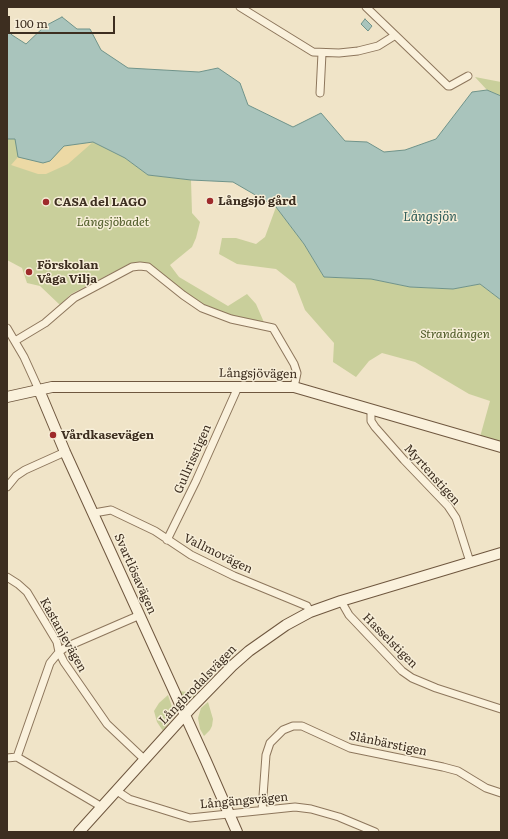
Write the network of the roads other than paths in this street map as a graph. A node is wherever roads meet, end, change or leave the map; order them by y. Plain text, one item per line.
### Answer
1 (240, 7) edge
2 (366, 7) edge
3 (394, 36) junction
4 (322, 53) junction
5 (468, 76) dead end
6 (320, 93) dead end
7 (7, 328) edge
8 (15, 341) junction
9 (238, 386) junction
10 (294, 387) junction
11 (39, 390) junction
12 (7, 397) edge
13 (371, 408) junction
14 (501, 447) edge
15 (66, 452) junction
16 (7, 487) edge
17 (94, 513) junction
18 (167, 540) junction
19 (501, 553) edge
20 (470, 562) junction
21 (7, 577) edge
22 (341, 601) junction
23 (310, 612) junction
24 (140, 615) junction
25 (59, 652) junction
26 (501, 709) edge
27 (185, 716) junction
28 (17, 757) junction
29 (7, 758) edge
30 (145, 760) junction
31 (117, 791) junction
32 (501, 793) edge
33 (102, 807) junction
34 (262, 810) junction
35 (230, 814) junction
36 (78, 832) edge
37 (236, 832) edge
38 (375, 832) edge

1 - 4 street
2 - 3 street
3 - 4 street
3 - 5 street
4 - 6 street
7 - 8 street, Svartlösavägen
8 - 10 street
8 - 11 street, Svartlösavägen
9 - 10 street, Långsjövägen
9 - 11 street, Långsjövägen
9 - 18 street, Gullrisstigen
10 - 13 street, Långsjövägen
11 - 12 street, Långsjövägen
11 - 15 street, Svartlösavägen
13 - 14 street, Långsjövägen
13 - 20 street, Myrtenstigen
15 - 16 street
15 - 17 street, Svartlösavägen
17 - 18 street, Vallmovägen
17 - 24 street, Svartlösavägen
18 - 23 street, Vallmovägen
19 - 20 street, Långbrodalsvägen
20 - 22 street, Långbrodalsvägen
21 - 25 street, Kastanjevägen
22 - 23 street, Långbrodalsvägen
22 - 26 street, Hasselstigen
23 - 27 street, Långbrodalsvägen
24 - 25 street
24 - 27 street, Svartlösavägen
25 - 28 street
25 - 30 street, Kastanjevägen
27 - 30 street, Långbrodalsvägen
27 - 35 street, Svartlösavägen
28 - 29 street
28 - 33 street
30 - 31 street, Långbrodalsvägen
31 - 33 street, Långbrodalsvägen
31 - 35 street, Långängsvägen
32 - 34 street, Slånbärstigen
33 - 36 street, Långbrodalsvägen
34 - 35 street, Långängsvägen
34 - 38 street, Långängsvägen
35 - 37 street, Svartlösavägen

